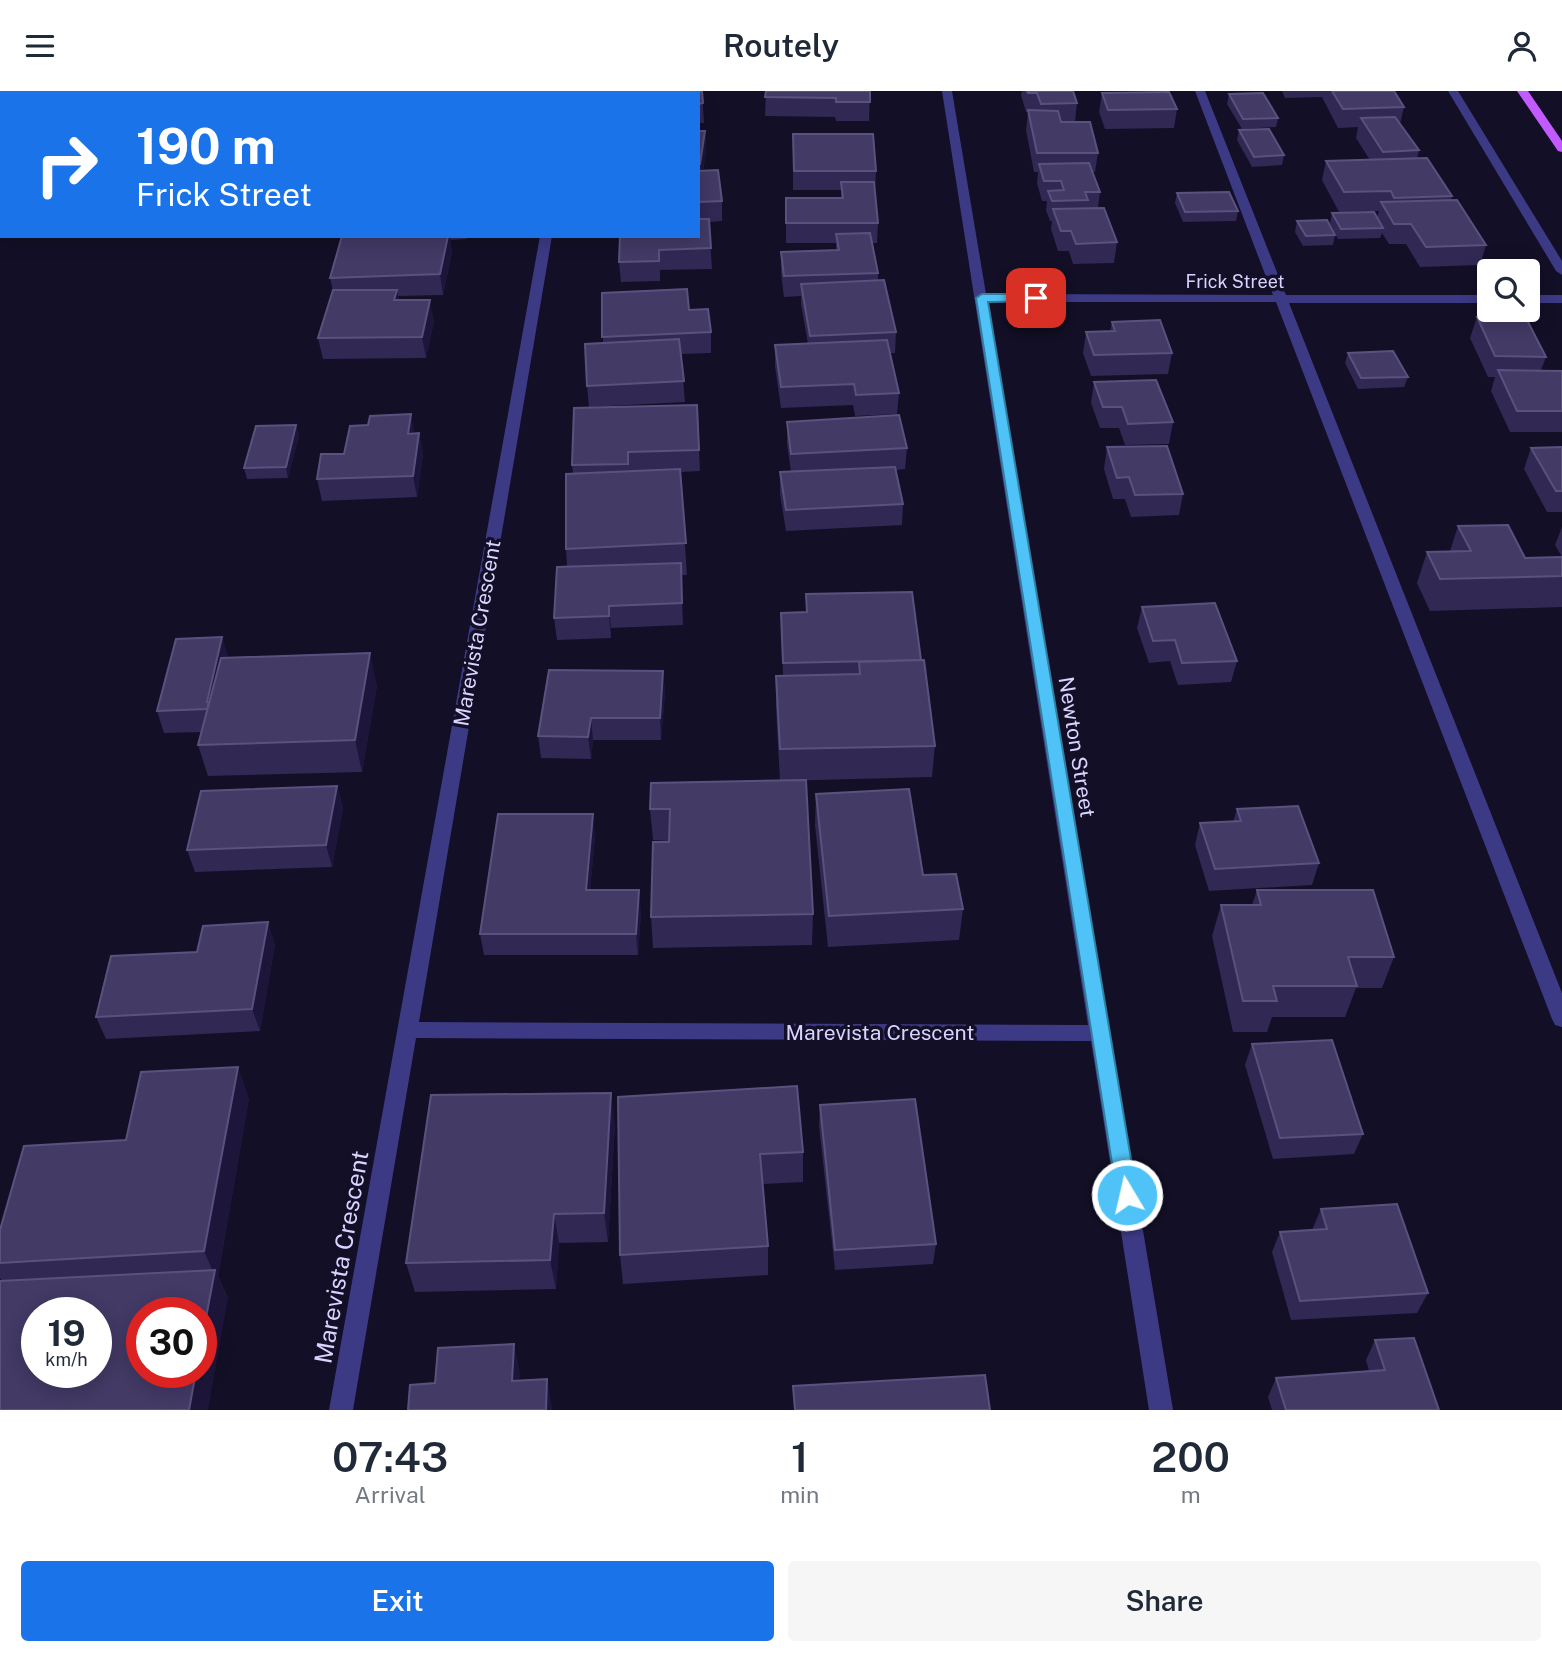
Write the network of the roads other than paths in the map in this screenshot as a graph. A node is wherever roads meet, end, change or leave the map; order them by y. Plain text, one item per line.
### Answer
1 (947, 91) edge
2 (1200, 91) edge
3 (1453, 91) edge
4 (1522, 91) edge
5 (1562, 149) edge
6 (546, 238) edge
7 (1562, 271) edge
8 (982, 298) junction
9 (1283, 299) junction
10 (1477, 299) edge
11 (1540, 299) edge
12 (1562, 299) edge
13 (1562, 1019) edge
14 (407, 1030) junction
15 (1100, 1033) junction
16 (341, 1410) edge
17 (1161, 1410) edge

1 - 8 street, Newton Street
2 - 9 street
3 - 7 street
4 - 5 main road
6 - 14 street, Marevista Crescent
8 - 9 street, Frick Street
8 - 15 street, Newton Street
9 - 10 street, Frick Street
9 - 13 street
11 - 12 street
14 - 15 street, Marevista Crescent
14 - 16 street, Marevista Crescent
15 - 17 street, Newton Street

